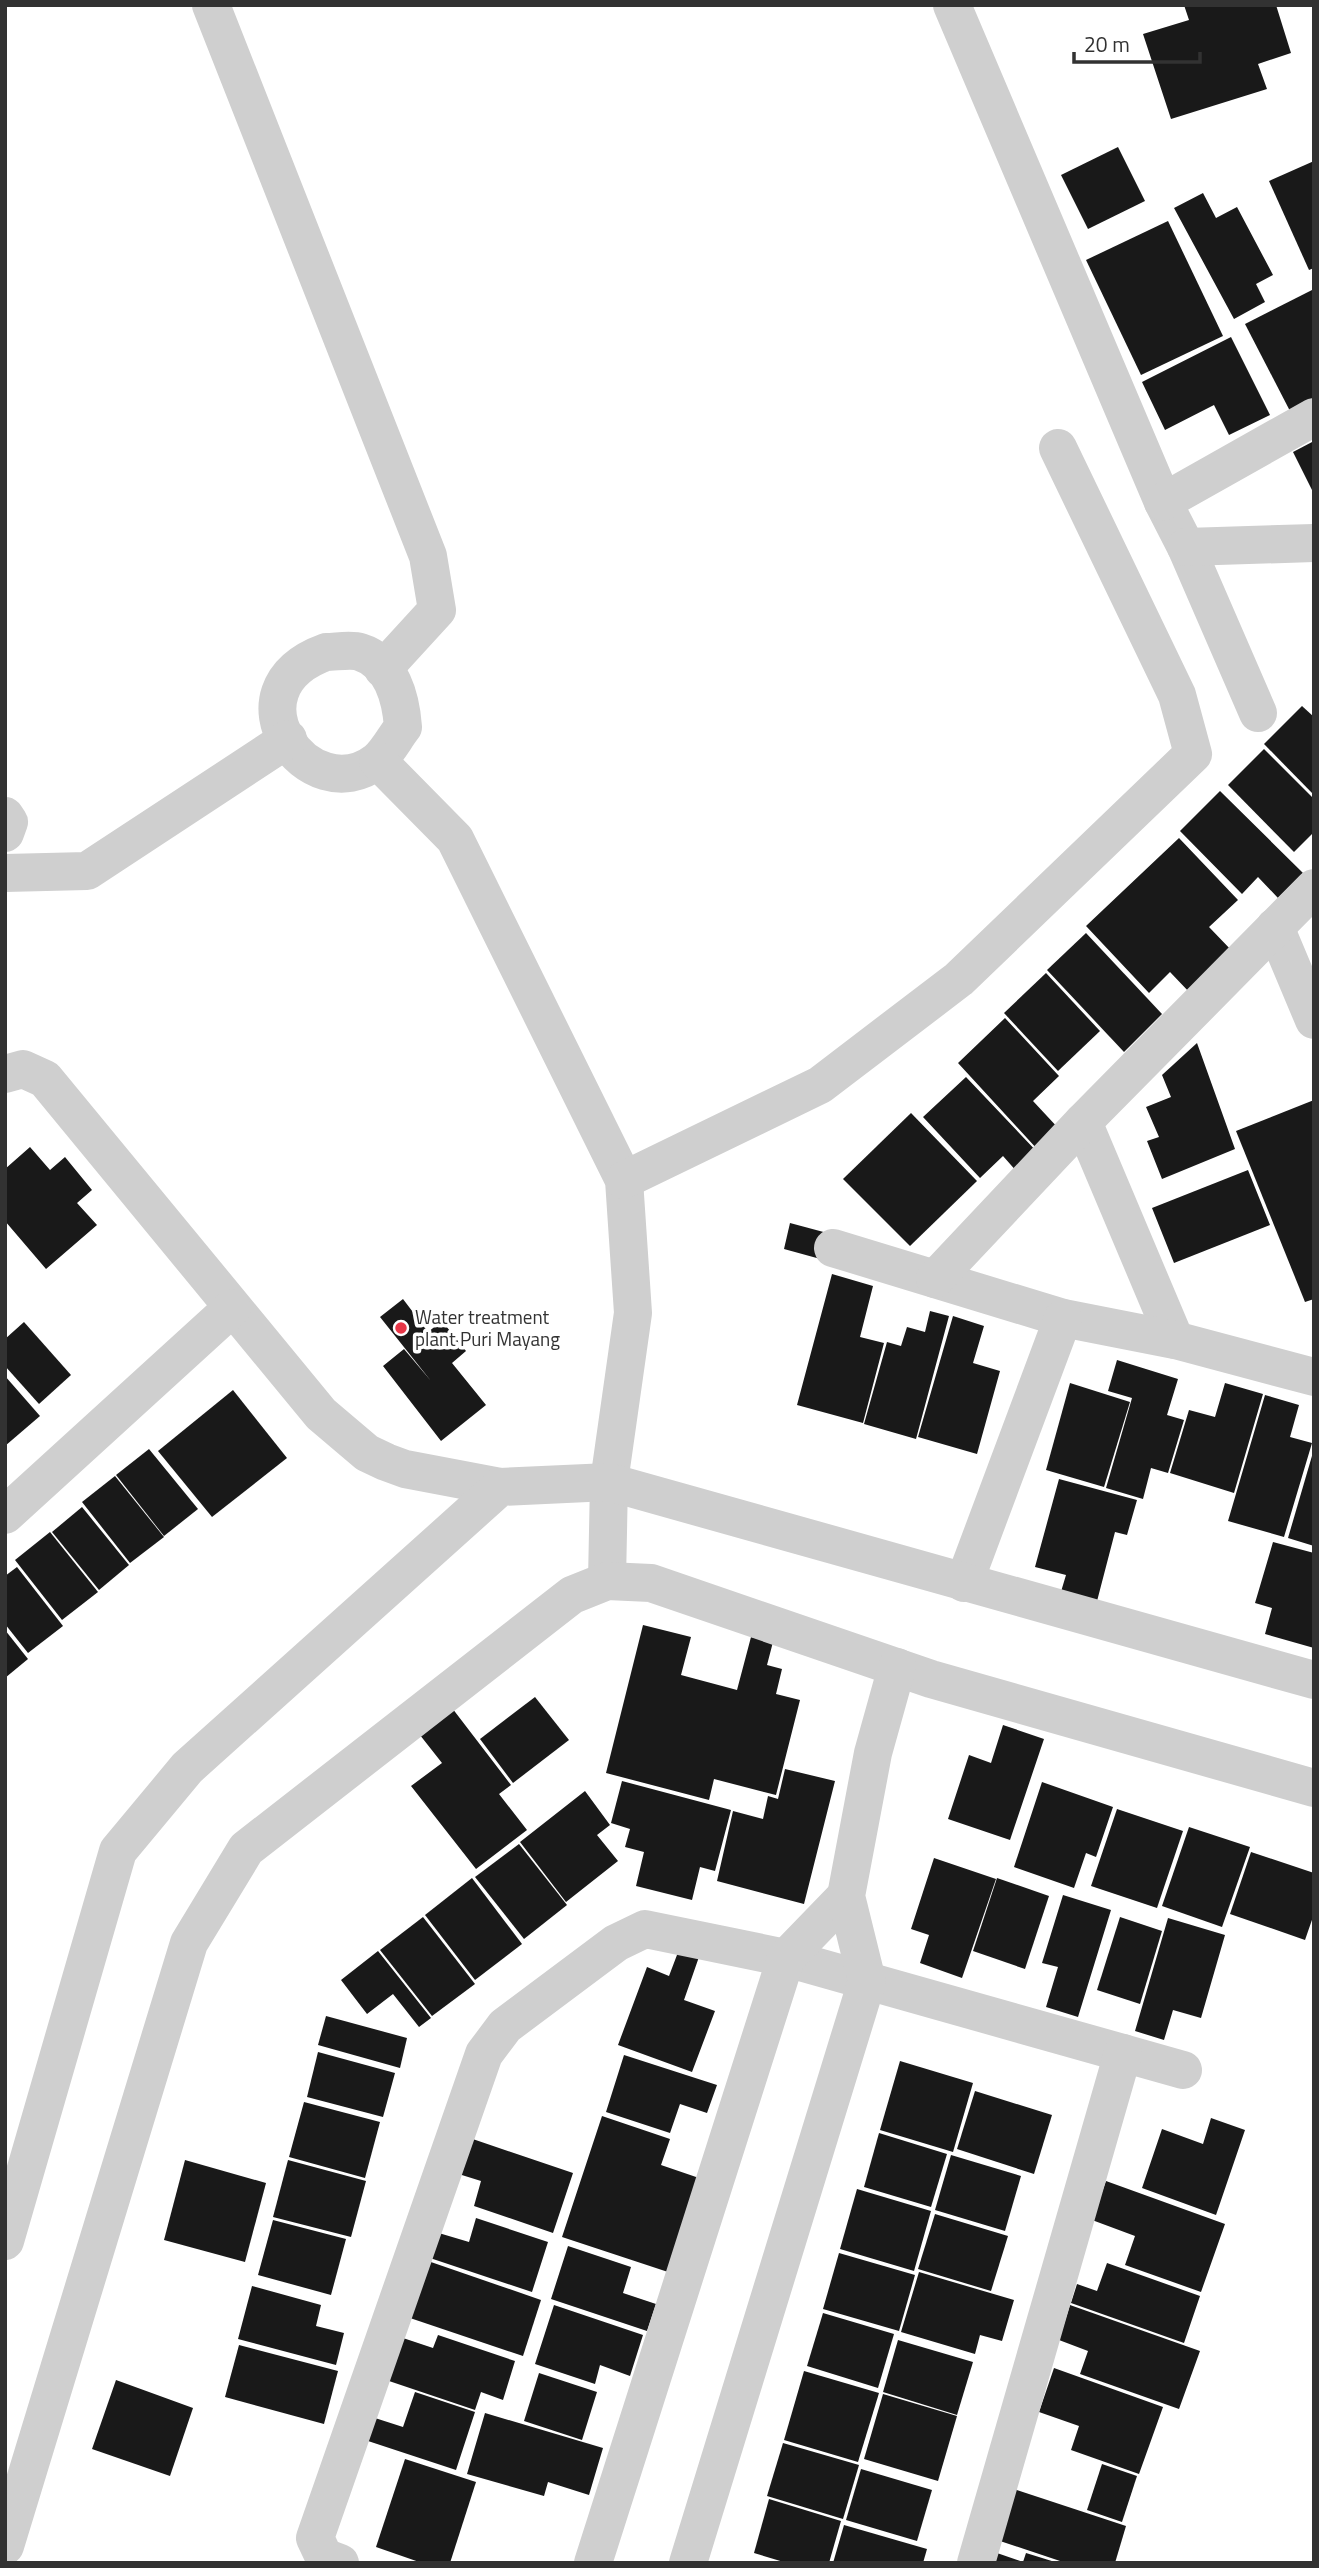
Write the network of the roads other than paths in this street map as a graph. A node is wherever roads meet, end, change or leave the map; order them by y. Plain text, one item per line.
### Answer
1 (211, 5) edge
2 (951, 5) edge
3 (1314, 417) edge
4 (1058, 448) dead end
5 (1163, 502) junction
6 (1314, 543) edge
7 (1186, 547) junction
8 (383, 669) junction
9 (1258, 713) dead end
10 (288, 739) junction
11 (378, 761) junction
12 (5, 816) edge
13 (5, 833) edge
14 (5, 873) edge
15 (1314, 888) edge
16 (1275, 927) junction
17 (1314, 1020) edge
18 (5, 1074) edge
19 (1083, 1122) junction
20 (624, 1180) junction
21 (833, 1248) dead end
22 (935, 1279) junction
23 (232, 1308) junction
24 (1063, 1318) junction
25 (1175, 1340) junction
26 (1314, 1377) edge
27 (609, 1482) junction
28 (500, 1487) junction
29 (5, 1515) edge
30 (607, 1581) junction
31 (964, 1583) junction
32 (897, 1667) junction
33 (1314, 1680) edge
34 (1314, 1788) edge
35 (846, 1896) junction
36 (786, 1958) junction
37 (867, 1981) junction
38 (1124, 2053) junction
39 (1183, 2070) dead end
40 (5, 2241) edge
41 (5, 2546) edge
42 (340, 2563) edge
43 (593, 2563) edge
44 (688, 2563) edge
45 (976, 2563) edge

1 - 8 street
2 - 5 street
3 - 5 street
4 - 20 street
5 - 7 street
6 - 7 street
7 - 9 street
8 - 10 street
8 - 11 street
10 - 11 street
10 - 14 street
11 - 20 street
12 - 13 street
15 - 16 street
16 - 17 street
16 - 19 street
18 - 23 street
19 - 22 street
19 - 25 street
20 - 27 street
21 - 22 street
22 - 24 street
23 - 28 street
23 - 29 street
24 - 25 street
24 - 31 street
25 - 26 street
27 - 28 street
27 - 30 street
27 - 31 street
28 - 40 street
30 - 32 street
30 - 41 street
31 - 33 street
32 - 34 street
32 - 35 street
35 - 36 street
35 - 37 street
36 - 37 street
36 - 42 street
36 - 43 street
37 - 38 street
37 - 44 street
38 - 39 street
38 - 45 street

